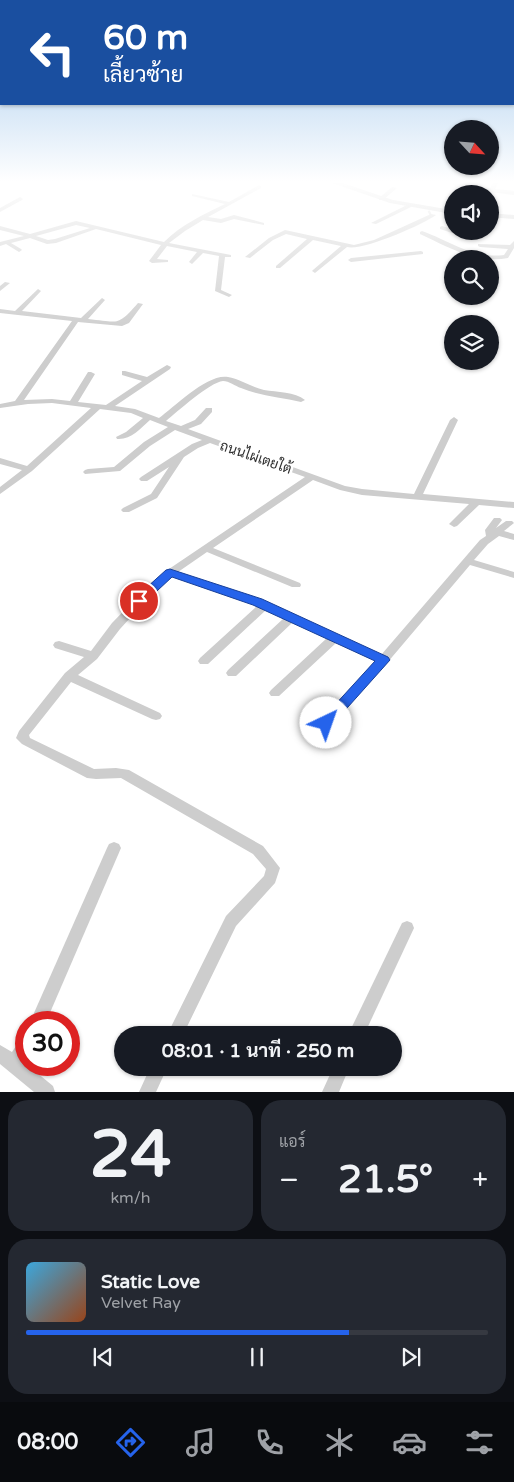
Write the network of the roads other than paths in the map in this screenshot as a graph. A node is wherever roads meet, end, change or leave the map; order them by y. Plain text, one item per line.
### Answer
1 (26, 234) edge
2 (34, 234) edge
3 (75, 234) edge
4 (120, 234) edge
5 (176, 234) edge
6 (280, 234) edge
7 (297, 234) edge
8 (391, 234) edge
9 (424, 234) edge
10 (30, 235) junction
11 (312, 238) junction
12 (3, 243) edge
13 (164, 244) junction
14 (480, 245) dead end
15 (513, 245) edge
16 (344, 246) junction
17 (354, 247) junction
18 (19, 250) dead end
19 (201, 251) junction
20 (421, 253) dead end
21 (248, 257) dead end
22 (362, 259) junction
23 (351, 260) dead end
24 (166, 261) dead end
25 (192, 262) dead end
26 (278, 266) dead end
27 (315, 271) dead end
28 (7, 283) dead end
29 (0, 289) edge
30 (38, 291) dead end
31 (229, 295) dead end
32 (102, 300) dead end
33 (140, 304) dead end
34 (0, 311) edge
35 (17, 313) junction
36 (79, 320) junction
37 (167, 366) dead end
38 (124, 373) dead end
39 (91, 374) dead end
40 (147, 380) junction
41 (302, 400) dead end
42 (18, 403) junction
43 (73, 403) junction
44 (0, 406) edge
45 (104, 407) junction
46 (209, 410) dead end
47 (149, 417) junction
48 (454, 420) dead end
49 (160, 421) junction
50 (177, 428) junction
51 (120, 438) dead end
52 (209, 440) junction
53 (180, 457) junction
54 (0, 461) edge
55 (29, 469) junction
56 (88, 472) dead end
57 (313, 476) junction
58 (144, 479) dead end
59 (0, 491) edge
60 (416, 497) junction
61 (476, 502) junction
62 (512, 505) edge
63 (126, 510) dead end
64 (511, 520) edge
65 (454, 524) dead end
66 (493, 533) junction
67 (514, 538) edge
68 (207, 549) junction
69 (468, 561) junction
70 (170, 573) junction
71 (514, 575) edge
72 (296, 585) dead end
73 (266, 605) junction
74 (292, 617) junction
75 (335, 637) junction
76 (59, 645) dead end
77 (93, 656) junction
78 (204, 660) dead end
79 (383, 660) junction
80 (232, 673) dead end
81 (69, 676) junction
82 (275, 694) dead end
83 (156, 716) dead end
84 (326, 723) dead end
85 (114, 848) dead end
86 (407, 928) dead end
87 (43, 1011) edge
88 (179, 1026) edge
89 (360, 1026) edge
90 (0, 1052) edge
91 (14, 1064) joint
92 (155, 1076) edge
93 (337, 1076) edge
94 (47, 1092) edge
95 (147, 1092) edge
96 (330, 1092) edge

1 - 10 street
2 - 10 street
3 - 10 street
4 - 13 street
5 - 13 street
6 - 21 street
7 - 11 street
8 - 17 street
9 - 15 street
10 - 12 street
11 - 16 street
11 - 26 street
12 - 18 street
13 - 19 street
13 - 24 street
14 - 15 street
16 - 17 street
16 - 27 street
17 - 22 street
19 - 25 street
19 - 31 street
20 - 22 street
22 - 23 street
28 - 29 street
30 - 35 street
32 - 36 street
33 - 36 street
34 - 35 street
35 - 36 street
36 - 42 street
37 - 40 street
38 - 40 street
39 - 43 street
40 - 45 street
41 - 49 street
42 - 43 street, ถนนไผ่เตยใต้
42 - 44 street, ถนนไผ่เตยใต้
43 - 45 street, ถนนไผ่เตยใต้
45 - 47 street, ถนนไผ่เตยใต้
45 - 55 street
46 - 50 street
47 - 49 street, ถนนไผ่เตยใต้
47 - 51 street
48 - 60 street
49 - 50 street, ถนนไผ่เตยใต้
50 - 52 street, ถนนไผ่เตยใต้
50 - 56 street
52 - 53 street
52 - 57 street, ถนนไผ่เตยใต้
53 - 58 street
53 - 63 street
54 - 55 street
55 - 59 street
57 - 60 street, ถนนไผ่เตยใต้
57 - 68 street
60 - 61 street, ถนนไผ่เตยใต้
61 - 62 street, ถนนไผ่เตยใต้
61 - 65 street
62 - 66 street
64 - 66 street
66 - 67 street
66 - 69 street
68 - 70 street
68 - 72 street
69 - 71 street
69 - 79 street
70 - 73 street
70 - 77 street
73 - 74 street
73 - 78 street
74 - 75 street
74 - 80 street
75 - 79 street
75 - 82 street
76 - 77 street
77 - 81 street
79 - 84 street
81 - 83 street
81 - 88 street
85 - 87 street
86 - 89 street
90 - 91 street
91 - 94 street
92 - 95 street
93 - 96 street

